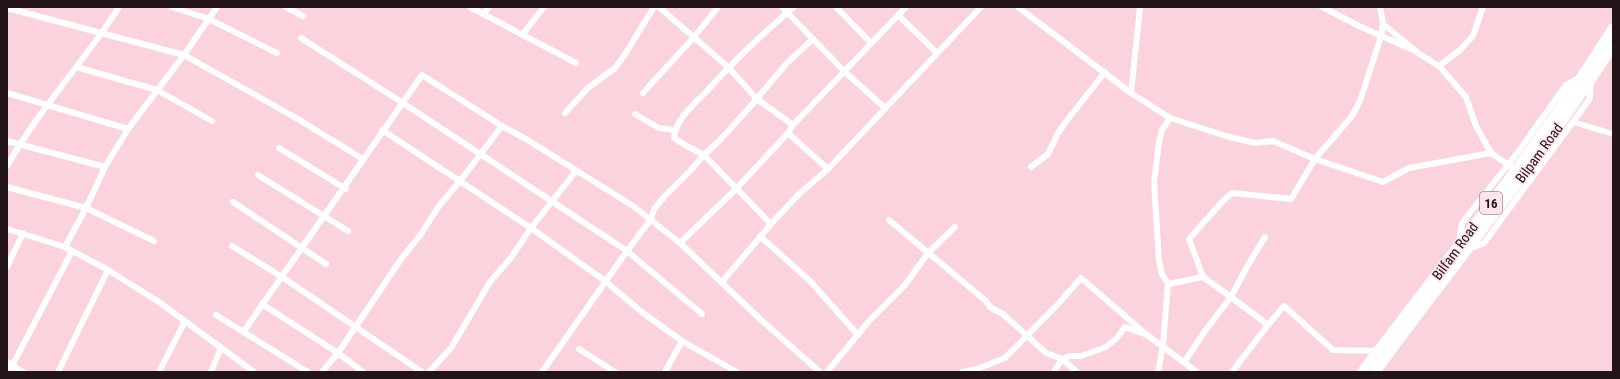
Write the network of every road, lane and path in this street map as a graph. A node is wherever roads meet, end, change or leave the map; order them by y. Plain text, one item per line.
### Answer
1 (119, 7) edge
2 (172, 7) edge
3 (217, 7) edge
4 (286, 7) edge
5 (470, 7) edge
6 (489, 7) edge
7 (544, 7) edge
8 (654, 7) edge
9 (659, 7) edge
10 (718, 7) edge
11 (782, 7) edge
12 (794, 7) edge
13 (836, 7) edge
14 (906, 7) edge
15 (981, 7) edge
16 (1018, 7) edge
17 (1140, 7) edge
18 (1322, 7) edge
19 (1380, 7) edge
20 (1483, 7) edge
21 (7, 8) edge
22 (21, 9) edge
23 (788, 12) junction
24 (483, 14) junction
25 (898, 15) junction
26 (303, 16) dead end
27 (209, 19) junction
28 (1383, 24) junction
29 (1613, 28) edge
30 (102, 33) junction
31 (522, 35) junction
32 (1381, 36) junction
33 (694, 37) junction
34 (301, 38) dead end
35 (813, 39) junction
36 (870, 42) dead end
37 (1613, 46) edge
38 (277, 53) dead end
39 (937, 53) junction
40 (1418, 53) junction
41 (184, 55) junction
42 (576, 63) dead end
43 (1439, 66) junction
44 (76, 67) junction
45 (728, 67) junction
46 (844, 72) junction
47 (1105, 72) junction
48 (1587, 78) junction
49 (157, 90) junction
50 (7, 93) edge
51 (643, 93) dead end
52 (1131, 93) junction
53 (757, 99) junction
54 (403, 103) junction
55 (47, 104) junction
56 (885, 108) junction
57 (565, 113) dead end
58 (635, 114) dead end
59 (1170, 118) junction
60 (212, 121) dead end
61 (1573, 122) junction
62 (793, 125) junction
63 (502, 126) junction
64 (128, 129) junction
65 (382, 130) junction
66 (674, 130) junction
67 (788, 134) junction
68 (1613, 134) edge
69 (7, 141) edge
70 (19, 144) junction
71 (279, 148) dead end
72 (1491, 153) junction
73 (481, 154) junction
74 (704, 155) junction
75 (361, 158) dead end
76 (1315, 159) junction
77 (7, 166) edge
78 (105, 167) junction
79 (1032, 167) dead end
80 (828, 169) junction
81 (576, 171) junction
82 (1519, 172) junction
83 (258, 175) dead end
84 (460, 182) junction
85 (7, 187) edge
86 (346, 189) dead end
87 (736, 189) junction
88 (552, 200) junction
89 (233, 202) dead end
90 (86, 208) junction
91 (651, 219) junction
92 (889, 220) dead end
93 (771, 224) junction
94 (955, 227) dead end
95 (531, 228) junction
96 (7, 230) edge
97 (348, 231) dead end
98 (23, 233) junction
99 (760, 236) junction
100 (1265, 237) dead end
101 (154, 241) dead end
102 (680, 243) junction
103 (232, 246) dead end
104 (64, 247) junction
105 (1462, 248) junction
106 (72, 251) junction
107 (627, 251) junction
108 (928, 253) junction
109 (326, 264) dead end
110 (7, 268) edge
111 (108, 270) junction
112 (282, 277) junction
113 (1203, 277) junction
114 (605, 281) junction
115 (722, 282) junction
116 (1168, 284) junction
117 (1231, 297) junction
118 (262, 304) junction
119 (702, 314) dead end
120 (216, 315) dead end
121 (185, 321) junction
122 (1268, 325) junction
123 (356, 326) junction
124 (244, 331) junction
125 (1147, 334) junction
126 (858, 335) junction
127 (1026, 336) junction
128 (682, 341) junction
129 (1163, 345) junction
130 (221, 348) junction
131 (579, 349) dead end
132 (1378, 351) junction
133 (338, 353) junction
134 (1062, 359) junction
135 (1185, 361) junction
136 (10, 364) edge
137 (667, 371) edge
138 (9, 372) edge
139 (23, 372) edge
140 (58, 372) edge
141 (159, 372) edge
142 (211, 372) edge
143 (254, 372) edge
144 (308, 372) edge
145 (322, 372) edge
146 (363, 372) edge
147 (422, 372) edge
148 (429, 372) edge
149 (542, 372) edge
150 (615, 372) edge
151 (737, 372) edge
152 (820, 372) edge
153 (826, 372) edge
154 (962, 372) edge
155 (1054, 372) edge
156 (1076, 372) edge
157 (1158, 372) edge
158 (1197, 372) edge
159 (1232, 372) edge
160 (1362, 372) edge
161 (1375, 372) edge

1 - 30 street
2 - 27 street
3 - 27 street
4 - 26 street
5 - 24 street
6 - 24 street
7 - 31 street
8 - 57 street
9 - 33 street
10 - 33 street
11 - 23 street
12 - 23 street
13 - 36 street
14 - 25 street
15 - 39 street
16 - 47 street
17 - 52 street
18 - 32 street
19 - 28 street
20 - 43 street
21 - 22 street
22 - 30 street
23 - 35 street
23 - 45 street
24 - 31 street
25 - 39 street
25 - 46 street
27 - 38 street
27 - 41 street
28 - 32 street
28 - 40 street
29 - 48 main road, 16
30 - 41 street
30 - 44 street
31 - 42 street
32 - 40 street
32 - 76 street
33 - 45 street
33 - 51 street
34 - 54 street
35 - 46 street
35 - 53 street
37 - 48 main road, Bilpam Road / 16
39 - 56 street
40 - 43 street
41 - 49 street
41 - 75 street
43 - 72 street
44 - 49 street
44 - 55 street
45 - 53 street
45 - 66 street
46 - 56 street
46 - 62 street
47 - 52 street
47 - 79 street
48 - 61 street
48 - 82 main road, Bilpam Road / 16
48 - 82 street
49 - 60 street
49 - 64 street
50 - 55 street
52 - 59 street
53 - 62 street
53 - 74 street
54 - 63 street
54 - 65 street
54 - 73 street
55 - 64 street
55 - 70 street
56 - 80 street
58 - 66 street
59 - 76 street
59 - 116 street
61 - 68 street
61 - 82 street
62 - 67 street
63 - 73 street
63 - 81 street
64 - 78 street
65 - 84 street
65 - 112 street
66 - 74 street
67 - 80 street
67 - 87 street
69 - 70 street
70 - 77 street
70 - 78 street
71 - 86 street
72 - 76 street
72 - 82 street
73 - 84 street
73 - 88 street
74 - 87 street
74 - 91 street
76 - 113 street
78 - 90 street
80 - 93 street
81 - 88 street
81 - 91 street
82 - 105 main road, Bilpam Road / 16
82 - 105 street
83 - 97 street
84 - 95 street
84 - 123 street
85 - 90 street
87 - 93 street
87 - 102 street
88 - 95 street
88 - 107 street
89 - 109 street
90 - 101 street
90 - 104 street
91 - 102 street
91 - 107 street
92 - 108 street
93 - 99 street
94 - 108 street
95 - 114 street
95 - 148 street
96 - 98 street
98 - 104 street
98 - 110 street
99 - 115 street
99 - 126 street
100 - 117 street
102 - 115 street
103 - 112 street
104 - 106 street
105 - 132 main road, Bilfam Road / 16
105 - 161 main road, Bilpam Road / 16
106 - 111 street
106 - 136 street
107 - 114 street
107 - 119 street
108 - 126 street
108 - 127 street
111 - 121 street
111 - 140 street
112 - 118 street
112 - 123 street
113 - 116 street
113 - 117 street
114 - 128 street
114 - 149 street
115 - 152 street
116 - 129 street
117 - 122 street
117 - 135 street
118 - 124 street
118 - 133 street
120 - 124 street
121 - 130 street
121 - 141 street
122 - 132 street
122 - 159 street
123 - 133 street
123 - 147 street
124 - 144 street
125 - 127 street
125 - 129 street
125 - 134 street
126 - 153 street
127 - 134 street
127 - 154 street
128 - 137 street
128 - 151 street
129 - 135 street
129 - 157 street
130 - 142 street
130 - 143 street
131 - 150 street
132 - 160 main road, Bilfam Road / 16
133 - 145 street
133 - 146 street
134 - 155 street
134 - 156 street
135 - 158 street
136 - 138 street
136 - 139 street

